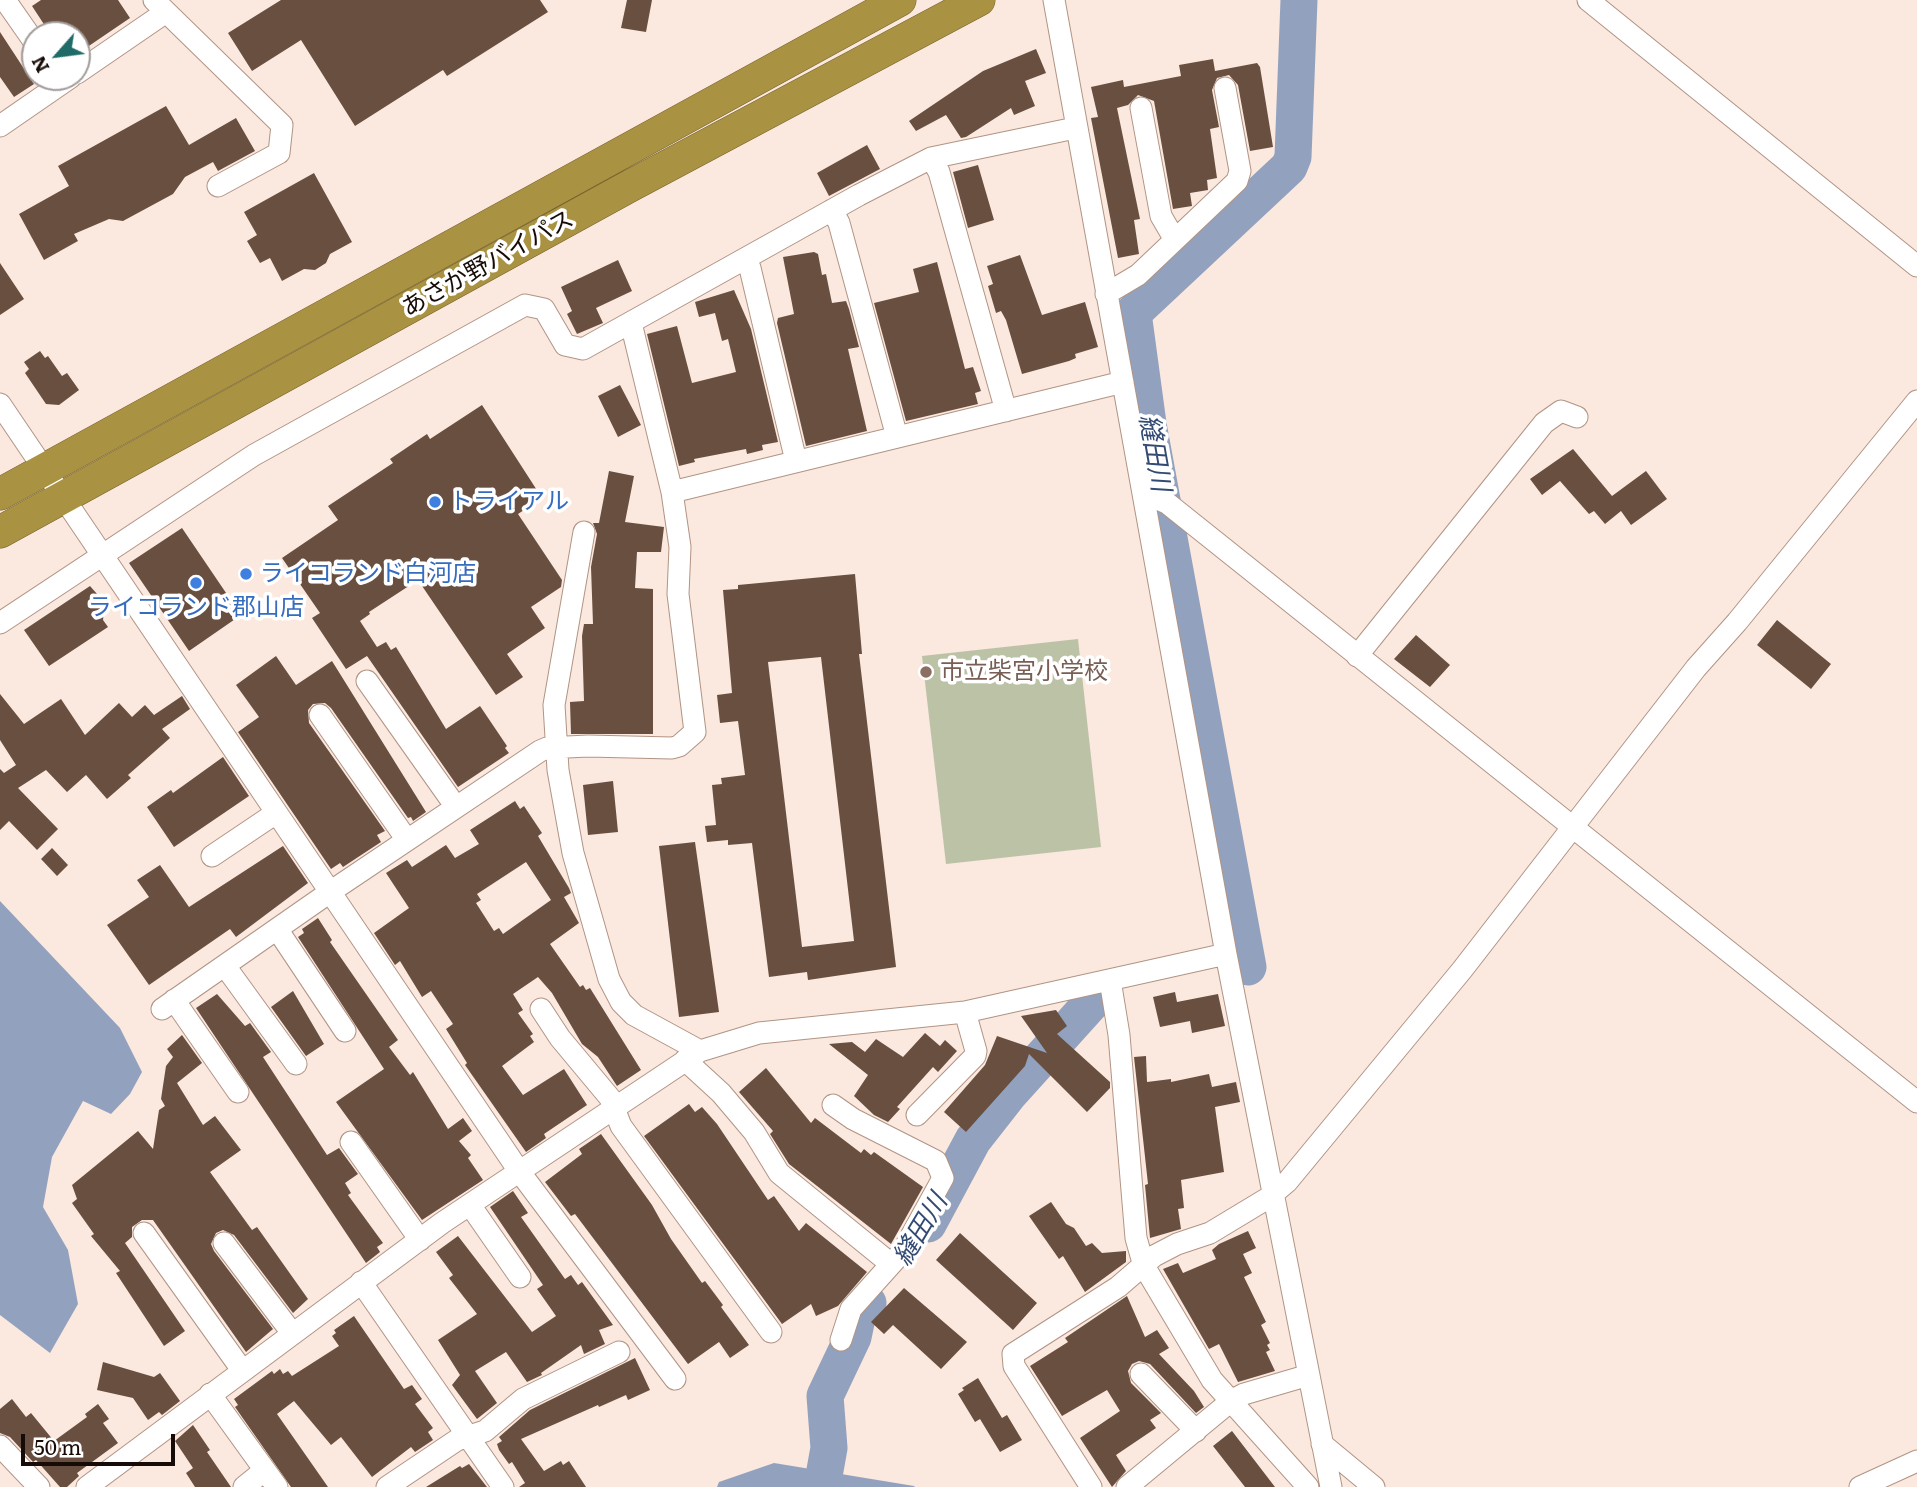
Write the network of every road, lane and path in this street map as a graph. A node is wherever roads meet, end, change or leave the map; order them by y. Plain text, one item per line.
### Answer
1 (5, 0) edge
2 (900, 0) edge
3 (979, 0) edge
4 (1588, 0) edge
5 (1059, 2) edge
6 (160, 6) edge
7 (21, 23) edge
8 (91, 59) edge
9 (1225, 88) dead end
10 (49, 91) edge
11 (1141, 108) dead end
12 (0, 126) edge
13 (1075, 128) junction
14 (931, 158) junction
15 (218, 186) dead end
16 (832, 210) junction
17 (1175, 240) junction
18 (744, 260) junction
19 (1917, 266) edge
20 (1106, 294) junction
21 (631, 323) junction
22 (1123, 382) junction
23 (1917, 401) edge
24 (0, 404) edge
25 (1006, 411) junction
26 (1577, 417) dead end
27 (897, 437) junction
28 (796, 461) junction
29 (43, 471) junction
30 (672, 492) junction
31 (1144, 493) junction
32 (0, 494) edge
33 (65, 497) junction
34 (0, 532) edge
35 (584, 532) dead end
36 (103, 554) junction
37 (0, 623) edge
38 (1357, 656) junction
39 (367, 681) dead end
40 (320, 715) dead end
41 (556, 747) junction
42 (456, 807) junction
43 (276, 813) junction
44 (1575, 827) junction
45 (407, 840) junction
46 (212, 856) dead end
47 (330, 892) junction
48 (277, 929) junction
49 (1226, 954) junction
50 (225, 966) junction
51 (1110, 980) junction
52 (541, 1009) dead end
53 (965, 1012) junction
54 (345, 1031) dead end
55 (692, 1056) junction
56 (296, 1063) dead end
57 (238, 1092) dead end
58 (1917, 1102) edge
59 (833, 1105) dead end
60 (614, 1107) junction
61 (917, 1115) dead end
62 (351, 1142) dead end
63 (519, 1171) junction
64 (1275, 1193) junction
65 (470, 1205) junction
66 (144, 1233) dead end
67 (420, 1240) junction
68 (224, 1243) dead end
69 (891, 1264) junction
70 (1144, 1266) junction
71 (520, 1277) dead end
72 (361, 1282) junction
73 (771, 1332) dead end
74 (292, 1333) junction
75 (841, 1340) dead end
76 (619, 1352) dead end
77 (242, 1370) junction
78 (1141, 1374) dead end
79 (1309, 1375) junction
80 (675, 1379) dead end
81 (210, 1394) junction
82 (1231, 1402) junction
83 (1196, 1431) junction
84 (469, 1437) junction
85 (1322, 1444) junction
86 (0, 1446) edge
87 (1917, 1461) edge
88 (271, 1478) edge
89 (39, 1487) edge
90 (87, 1487) edge
91 (244, 1487) edge
92 (387, 1487) edge
93 (503, 1487) edge
94 (1091, 1487) edge
95 (1126, 1487) edge
96 (1308, 1487) edge
97 (1331, 1487) edge
98 (1374, 1487) edge
99 (1860, 1487) edge

1 - 7 street
2 - 29 highway, あさか野バイパス
3 - 33 highway, あさか野バイパス
4 - 19 street
5 - 13 street
6 - 8 street
6 - 15 street
9 - 17 street
10 - 12 street
11 - 17 street
13 - 14 street
13 - 20 street
14 - 16 street
14 - 25 street
16 - 18 street
16 - 27 street
17 - 20 street
18 - 21 street
18 - 28 street
20 - 22 street
21 - 30 street
21 - 36 street
22 - 25 street
22 - 31 street
23 - 44 street
24 - 29 street
25 - 27 street
26 - 38 street
27 - 28 street
28 - 30 street
29 - 32 highway, あさか野バイパス
29 - 33 street
30 - 41 street
31 - 38 street
31 - 49 street
33 - 34 highway, あさか野バイパス
33 - 36 street
35 - 41 street
36 - 37 street
36 - 43 street
38 - 44 street
39 - 42 street
40 - 45 street
41 - 42 street
41 - 55 street
42 - 45 street
43 - 46 street
43 - 47 street
44 - 58 street
44 - 64 street
45 - 47 street
47 - 48 street
47 - 63 street
48 - 50 street
48 - 54 street
49 - 51 street
49 - 64 street
50 - 56 street
50 - 57 street
51 - 53 street
51 - 70 street
52 - 60 street
53 - 55 street
53 - 61 street
55 - 60 street
55 - 69 street
59 - 69 street
60 - 63 street
60 - 73 street
62 - 67 street
63 - 65 street
63 - 80 street
64 - 70 street
64 - 79 street
65 - 67 street
65 - 71 street
66 - 77 street
67 - 72 street
68 - 74 street
69 - 75 street
70 - 82 street
70 - 94 street
72 - 74 street
72 - 84 street
74 - 77 street
76 - 84 street
77 - 81 street
78 - 83 street
79 - 82 street
79 - 85 street
81 - 88 street
81 - 90 street
82 - 83 street
82 - 96 street
83 - 95 street
84 - 92 street
84 - 93 street
85 - 97 street
85 - 98 street
86 - 89 street
87 - 99 street
88 - 91 street

